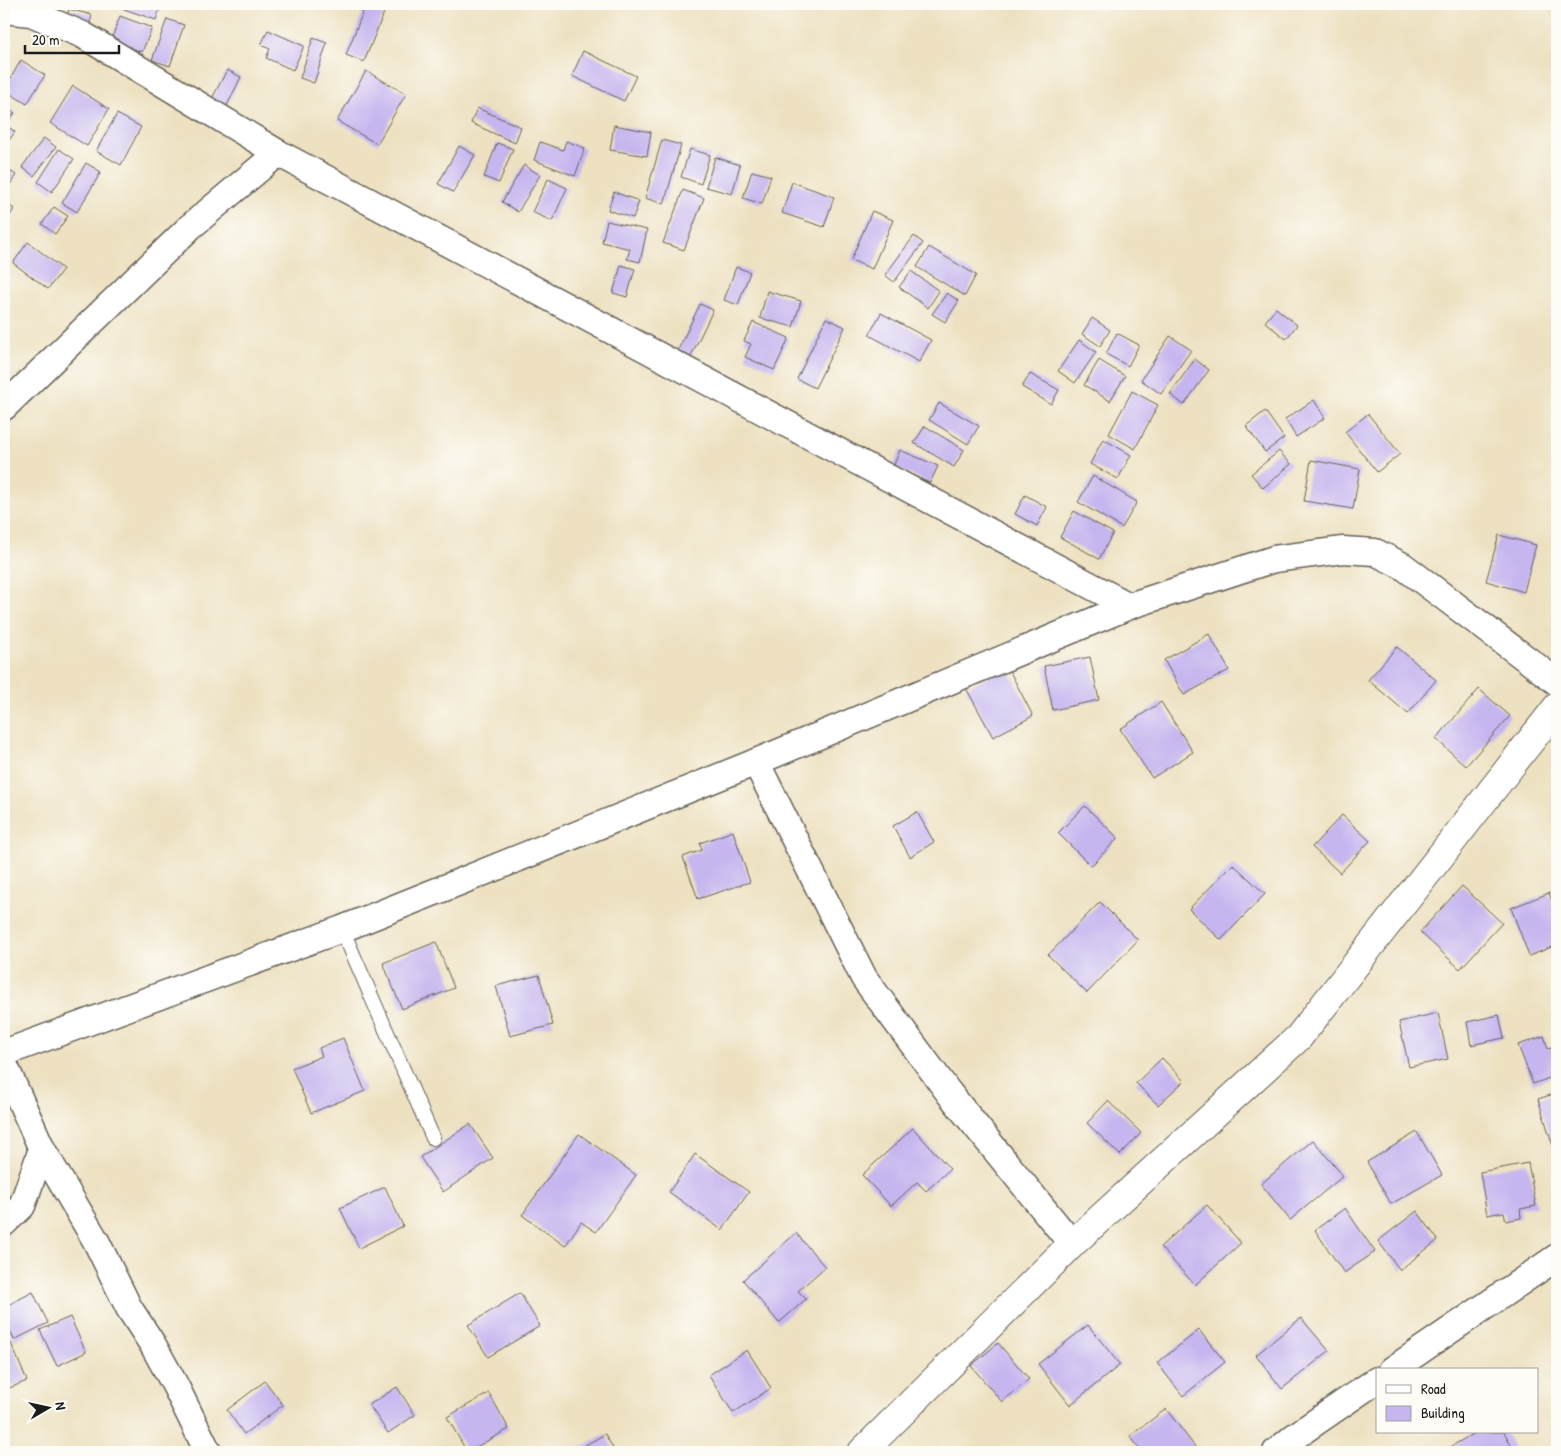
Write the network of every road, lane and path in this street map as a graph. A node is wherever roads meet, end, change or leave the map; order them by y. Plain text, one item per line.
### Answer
1 (4, 10) edge
2 (278, 153) junction
3 (4, 407) edge
4 (1128, 606) junction
5 (1557, 682) edge
6 (1557, 707) edge
7 (756, 762) junction
8 (342, 929) junction
9 (4, 1053) edge
10 (4, 1064) edge
11 (433, 1138) dead end
12 (42, 1150) junction
13 (4, 1224) edge
14 (1072, 1244) junction
15 (1557, 1257) edge
16 (1395, 1368) edge
17 (1376, 1381) edge
18 (208, 1452) edge
19 (862, 1452) edge
20 (1276, 1452) edge

1 - 2 street
2 - 3 street
2 - 4 street
4 - 5 street
4 - 7 street
6 - 14 street
7 - 8 street
7 - 14 street
8 - 9 street
8 - 11 lane
10 - 12 street
12 - 13 street
12 - 18 street
14 - 19 street
15 - 16 street
17 - 20 street

